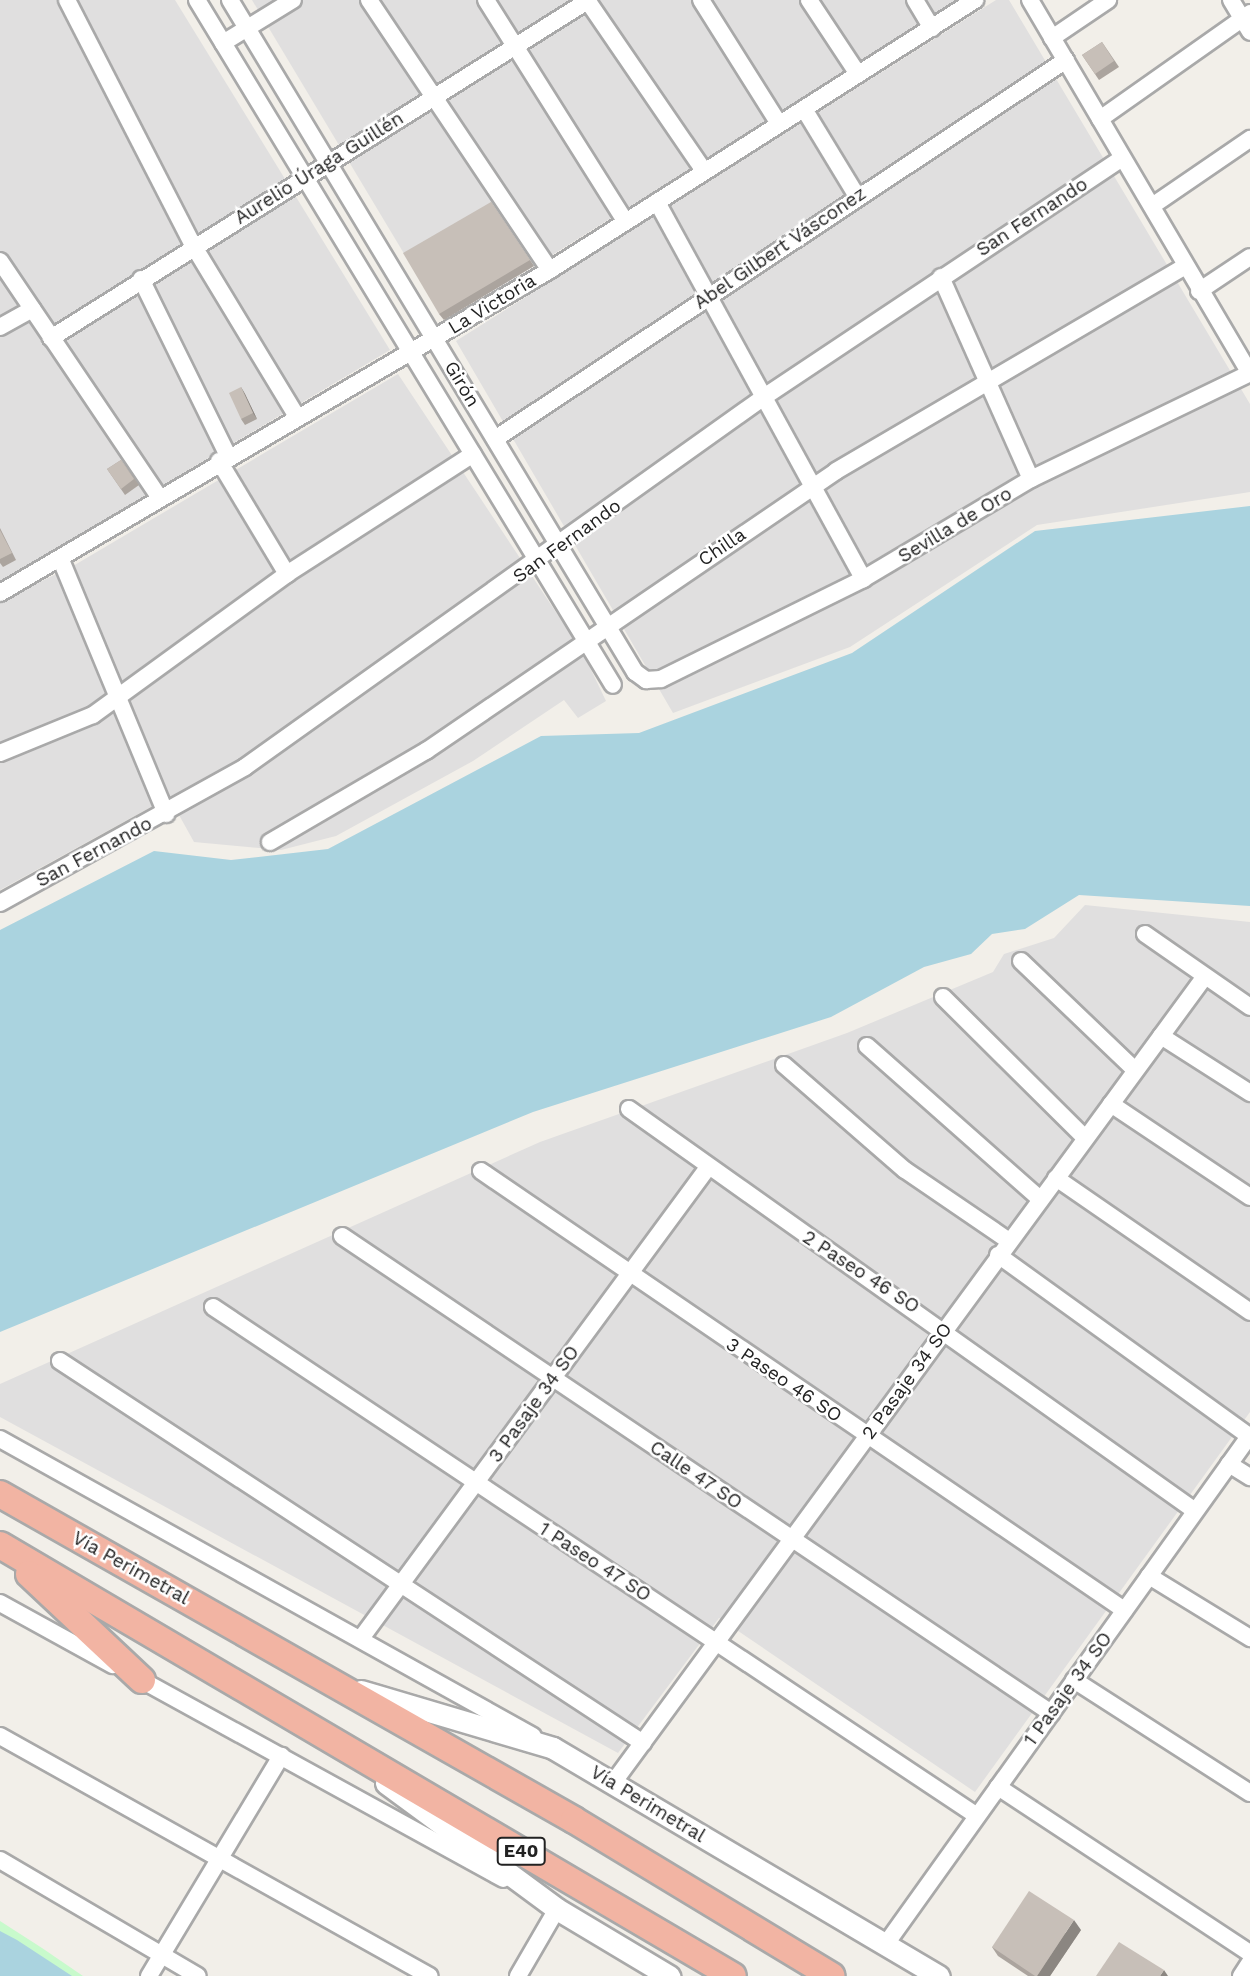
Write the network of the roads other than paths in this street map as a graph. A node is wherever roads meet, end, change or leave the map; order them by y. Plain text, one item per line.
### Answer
1 (67, 0) edge
2 (197, 0) edge
3 (230, 0) edge
4 (293, 0) edge
5 (369, 0) edge
6 (486, 0) edge
7 (588, 0) edge
8 (701, 0) edge
9 (809, 0) edge
10 (915, 0) edge
11 (975, 0) edge
12 (1030, 0) edge
13 (1108, 0) edge
14 (1231, 0) edge
15 (1247, 21) edge
16 (248, 28) junction
17 (932, 28) junction
18 (1052, 38) junction
19 (223, 43) junction
20 (516, 46) junction
21 (1066, 60) junction
22 (858, 74) junction
23 (434, 96) junction
24 (804, 109) junction
25 (1100, 119) junction
26 (779, 124) junction
27 (1250, 139) edge
28 (1122, 158) junction
29 (328, 164) junction
30 (704, 171) junction
31 (304, 177) junction
32 (857, 196) junction
33 (657, 202) junction
34 (1152, 206) junction
35 (626, 222) junction
36 (193, 245) junction
37 (1250, 257) edge
38 (0, 261) edge
39 (1184, 267) junction
40 (550, 270) junction
41 (941, 277) junction
42 (141, 279) junction
43 (1199, 291) junction
44 (710, 296) junction
45 (32, 309) junction
46 (0, 327) edge
47 (51, 338) junction
48 (435, 339) junction
49 (407, 354) junction
50 (1250, 374) edge
51 (989, 380) junction
52 (764, 397) junction
53 (297, 418) junction
54 (495, 439) junction
55 (473, 453) junction
56 (224, 459) junction
57 (1031, 479) junction
58 (814, 485) junction
59 (160, 498) junction
60 (561, 547) junction
61 (61, 560) junction
62 (538, 563) junction
63 (287, 574) junction
64 (863, 579) junction
65 (1, 592) edge
66 (607, 623) junction
67 (585, 639) junction
68 (661, 679) joint
69 (613, 685) dead end
70 (119, 697) junction
71 (0, 753) edge
72 (166, 814) junction
73 (270, 842) dead end
74 (0, 903) edge
75 (1144, 934) dead end
76 (1021, 961) dead end
77 (1203, 979) junction
78 (943, 997) dead end
79 (1250, 1007) edge
80 (1161, 1036) junction
81 (867, 1046) dead end
82 (784, 1065) dead end
83 (1135, 1070) junction
84 (1250, 1093) edge
85 (1111, 1104) junction
86 (629, 1109) dead end
87 (1085, 1138) junction
88 (706, 1170) junction
89 (481, 1171) dead end
90 (1056, 1178) junction
91 (1250, 1197) edge
92 (1040, 1199) junction
93 (342, 1236) dead end
94 (1009, 1241) junction
95 (998, 1255) junction
96 (629, 1275) junction
97 (213, 1307) dead end
98 (1250, 1312) edge
99 (945, 1328) junction
100 (60, 1361) dead end
101 (553, 1378) junction
102 (1250, 1435) edge
103 (866, 1436) junction
104 (0, 1439) edge
105 (1229, 1464) junction
106 (1250, 1477) edge
107 (475, 1483) junction
108 (0, 1494) edge
109 (1195, 1511) junction
110 (791, 1539) junction
111 (0, 1545) edge
112 (1149, 1576) junction
113 (399, 1587) junction
114 (0, 1603) edge
115 (1124, 1610) junction
116 (362, 1637) junction
117 (1250, 1638) edge
118 (716, 1641) junction
119 (142, 1680) junction
120 (1074, 1680) junction
121 (335, 1684) junction
122 (1051, 1713) junction
123 (309, 1725) junction
124 (0, 1736) edge
125 (643, 1742) junction
126 (553, 1748) junction
127 (281, 1756) junction
128 (613, 1783) junction
129 (998, 1787) junction
130 (1250, 1793) edge
131 (977, 1816) junction
132 (221, 1858) junction
133 (0, 1860) edge
134 (557, 1909) junction
135 (886, 1944) junction
136 (1250, 1953) edge
137 (161, 1955) junction
138 (1250, 1962) edge
139 (149, 1976) edge
140 (198, 1976) edge
141 (429, 1976) edge
142 (518, 1976) edge
143 (668, 1976) edge
144 (733, 1976) edge
145 (832, 1976) edge
146 (939, 1976) edge
147 (1241, 1976) edge

1 - 36 street
2 - 19 street, Girón
3 - 16 street, Girón
4 - 16 street
5 - 23 street
6 - 20 street
7 - 20 street, Aurelio Úraga Guillén
7 - 30 street
8 - 26 street
9 - 22 street
10 - 17 street
11 - 17 street, La Victoria
12 - 18 street
13 - 18 street
14 - 15 street
15 - 25 street
16 - 19 street
16 - 29 street, Girón
17 - 22 street, La Victoria
18 - 21 street
19 - 31 street, Girón
20 - 23 street, Aurelio Úraga Guillén
20 - 35 street
21 - 25 street
21 - 32 street, Abel Gilbert Vásconez
22 - 24 street, La Victoria
23 - 29 street, Aurelio Úraga Guillén
23 - 40 street
24 - 26 street, La Victoria
24 - 32 street
25 - 28 street
26 - 30 street, La Victoria
27 - 34 street
28 - 34 street
28 - 41 street, San Fernando
29 - 31 street, Aurelio Úraga Guillén
29 - 48 street, Girón
30 - 33 street, La Victoria
31 - 36 street, Aurelio Úraga Guillén
31 - 49 street, Girón
32 - 44 street, Abel Gilbert Vásconez
33 - 35 street, La Victoria
33 - 44 street
34 - 39 street
35 - 40 street, La Victoria
36 - 42 street, Aurelio Úraga Guillén
36 - 53 street
37 - 43 street
38 - 45 street
39 - 43 street
39 - 51 street, Chilla
40 - 48 street, La Victoria
41 - 51 street
41 - 52 street, San Fernando
42 - 47 street, Aurelio Úraga Guillén
42 - 56 street
43 - 50 street
44 - 52 street
44 - 54 street, Abel Gilbert Vásconez
45 - 46 street
45 - 47 street
47 - 59 street
48 - 49 street, La Victoria
48 - 54 street, Girón
49 - 53 street, La Victoria
49 - 55 street, Girón
50 - 57 street, Sevilla de Oro
51 - 57 street
51 - 58 street, Chilla
52 - 58 street
52 - 60 street, San Fernando
53 - 56 street, La Victoria
54 - 60 street, Girón
55 - 62 street, Girón
55 - 63 street
56 - 59 street, La Victoria
56 - 63 street
57 - 64 street, Sevilla de Oro
58 - 64 street
58 - 66 street, Chilla
59 - 61 street, La Victoria
60 - 62 street, San Fernando
60 - 66 street, Girón
61 - 65 street, La Victoria
61 - 70 street
62 - 67 street, Girón
62 - 72 street, San Fernando
63 - 70 street
64 - 68 street, Sevilla de Oro
66 - 67 street, Chilla
66 - 68 street, Girón
67 - 69 street, Girón
67 - 73 street, Chilla
70 - 71 street
70 - 72 street
72 - 74 street, San Fernando
75 - 77 street
76 - 83 street
77 - 79 street
77 - 80 street, 2 Pasaje 34 SO
78 - 87 street
80 - 83 street, 2 Pasaje 34 SO
80 - 84 street
81 - 92 street
82 - 94 street
83 - 85 street, 2 Pasaje 34 SO
85 - 87 street, 2 Pasaje 34 SO
85 - 91 street
86 - 88 street, 2 Paseo 46 SO
87 - 90 street, 2 Pasaje 34 SO
88 - 96 street, 3 Pasaje 34 SO
88 - 99 street, 2 Paseo 46 SO
89 - 96 street, 3 Paseo 46 SO
90 - 92 street, 2 Pasaje 34 SO
90 - 98 street
92 - 94 street, 2 Pasaje 34 SO
93 - 101 street, Calle 47 SO
94 - 95 street, 2 Pasaje 34 SO
95 - 99 street, 2 Pasaje 34 SO
95 - 102 street
96 - 101 street, 3 Pasaje 34 SO
96 - 103 street, 3 Paseo 46 SO
97 - 107 street, 1 Paseo 47 SO
99 - 103 street, 2 Pasaje 34 SO
99 - 109 street, 2 Paseo 46 SO
100 - 113 street
101 - 107 street, 3 Pasaje 34 SO
101 - 110 street, Calle 47 SO
102 - 105 street, 1 Pasaje 34 SO
103 - 110 street, 2 Pasaje 34 SO
103 - 115 street, 3 Paseo 46 SO
104 - 116 street
105 - 106 street
105 - 109 street, 1 Pasaje 34 SO
107 - 113 street, 3 Pasaje 34 SO
107 - 118 street, 1 Paseo 47 SO
108 - 121 highway, Vía Perimetral / E40
109 - 112 street, 1 Pasaje 34 SO
110 - 118 street, 2 Pasaje 34 SO
110 - 122 street, Calle 47 SO
111 - 119 highway
111 - 123 highway, E40
112 - 115 street, 1 Pasaje 34 SO
112 - 117 street
113 - 116 street, 3 Pasaje 34 SO
113 - 125 street
114 - 119 street
115 - 120 street, 1 Pasaje 34 SO
116 - 126 street
118 - 125 street, 2 Pasaje 34 SO
118 - 131 street, 1 Paseo 47 SO
119 - 127 street
120 - 122 street, 1 Pasaje 34 SO
120 - 130 street
121 - 126 street, Vía Perimetral / E40
121 - 145 highway, Vía Perimetral / E40
122 - 129 street, 1 Pasaje 34 SO
123 - 134 street, E40
123 - 144 highway, E40
124 - 132 street
125 - 128 street, 2 Pasaje 34 SO
126 - 128 street, Vía Perimetral / E40
127 - 132 street
127 - 134 street
128 - 135 street, Vía Perimetral / E40
129 - 131 street, 1 Pasaje 34 SO
129 - 136 street
131 - 135 street, 1 Pasaje 34 SO
132 - 137 street
132 - 141 street
133 - 137 street
134 - 142 street
134 - 143 street, E40
135 - 146 street, Vía Perimetral / E40
137 - 139 street
137 - 140 street
138 - 147 street

